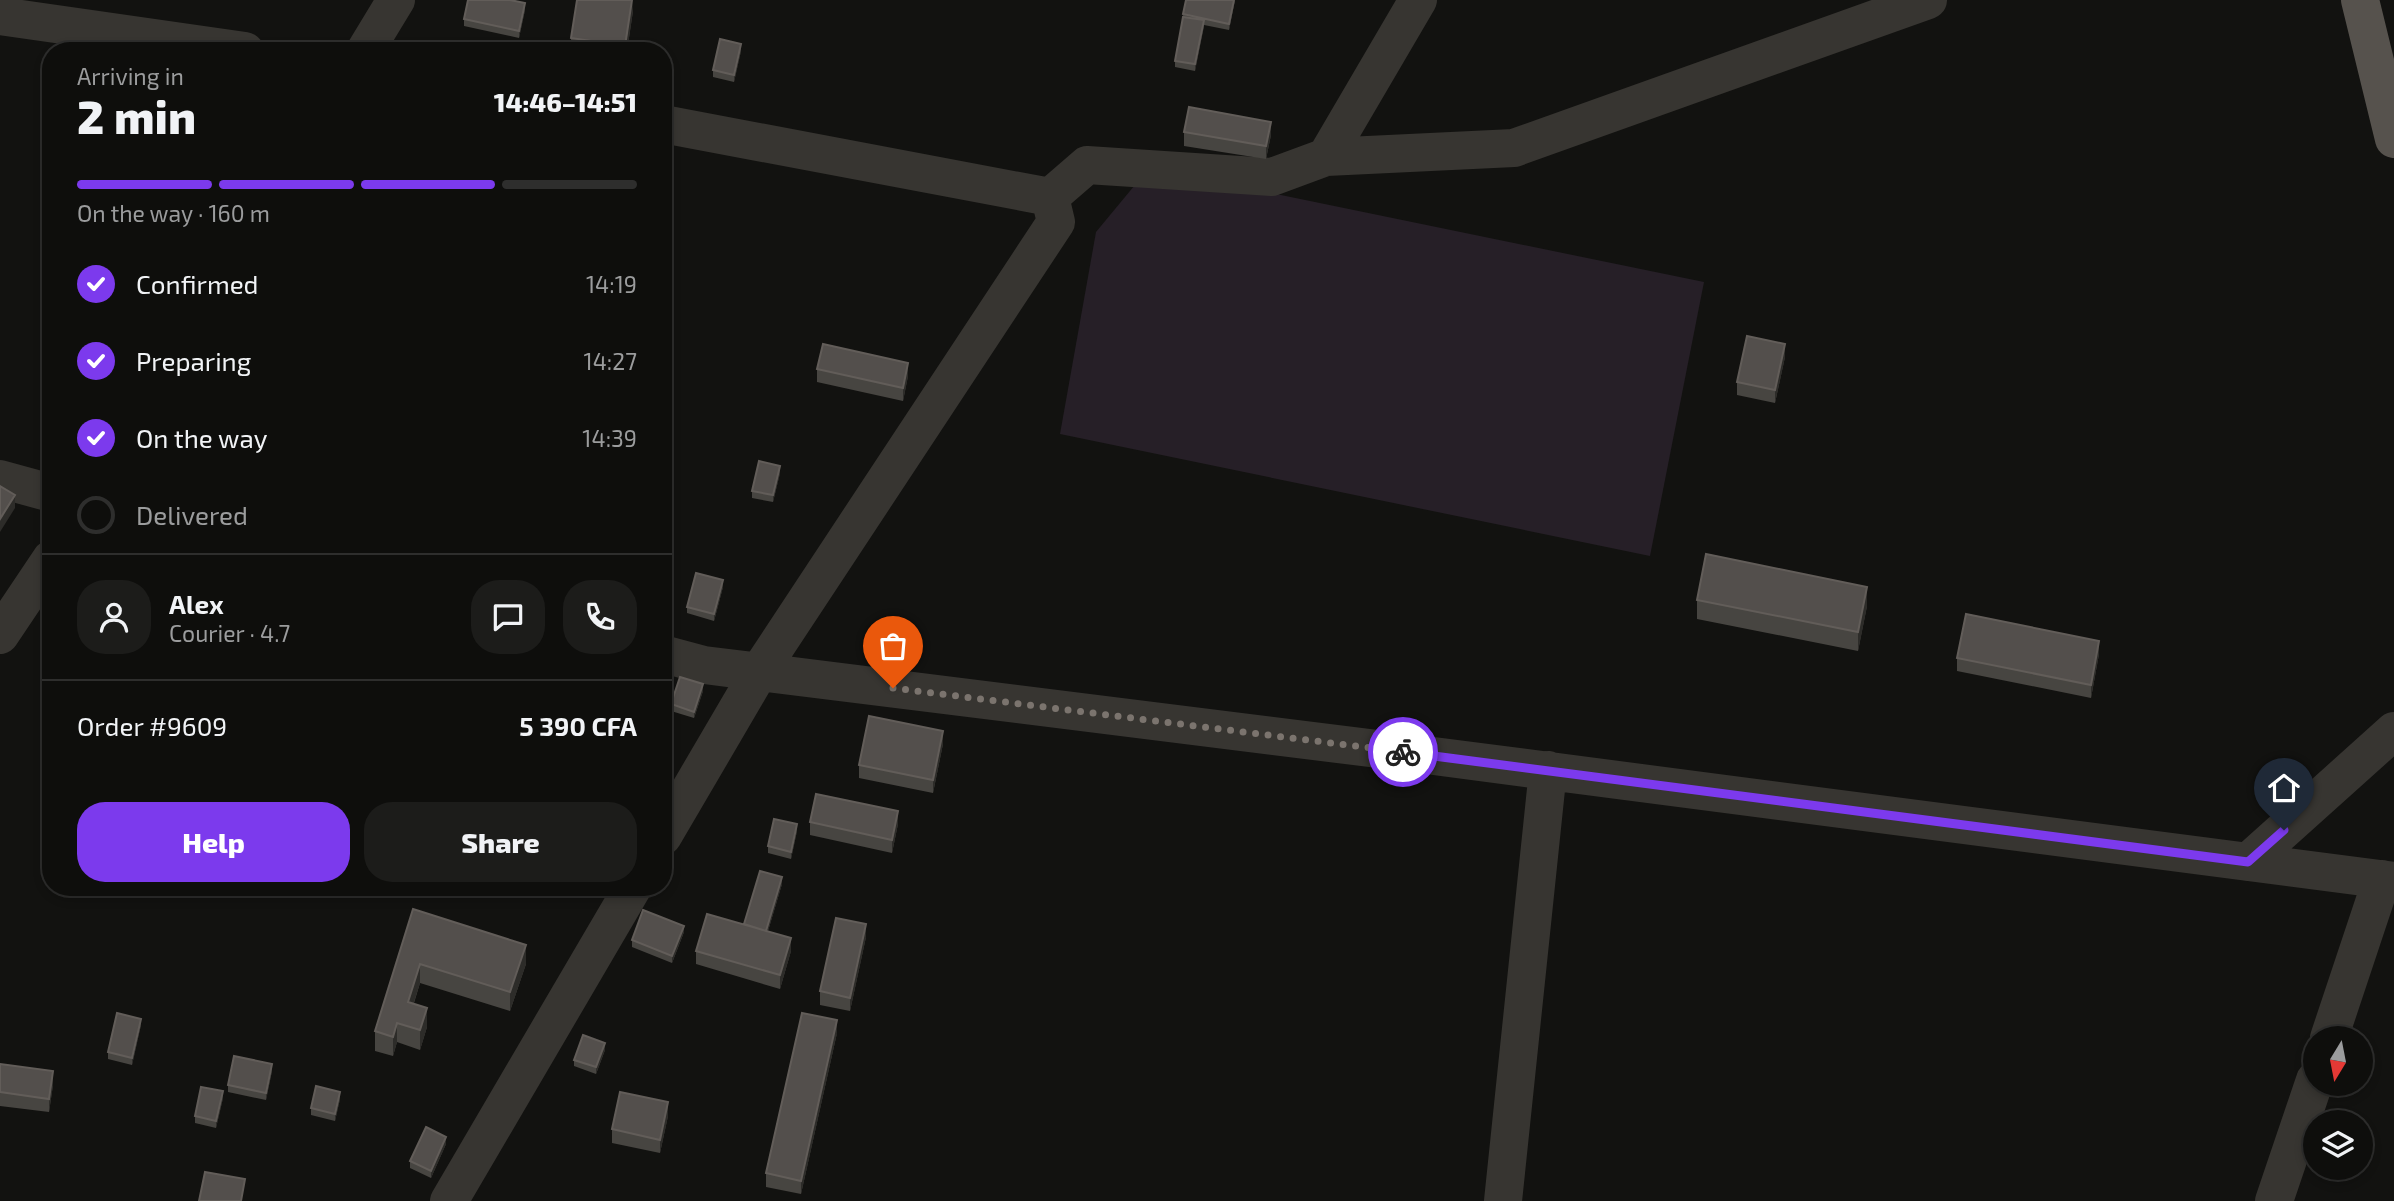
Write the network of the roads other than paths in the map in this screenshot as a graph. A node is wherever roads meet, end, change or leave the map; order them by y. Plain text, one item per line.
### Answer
1 (396, 0) edge
2 (1419, 0) edge
3 (1928, 0) edge
4 (2360, 0) edge
5 (0, 16) edge
6 (182, 42) edge
7 (370, 42) edge
8 (672, 126) edge
9 (2394, 139) edge
10 (1326, 157) junction
11 (1050, 197) junction
12 (0, 480) edge
13 (42, 491) edge
14 (42, 572) edge
15 (0, 635) edge
16 (672, 656) edge
17 (759, 672) junction
18 (2394, 731) edge
19 (1548, 770) junction
20 (672, 821) edge
21 (2248, 862) junction
22 (2388, 880) edge
23 (628, 896) edge
24 (2333, 1026) edge
25 (2310, 1096) edge
26 (449, 1201) edge
27 (1503, 1201) edge
28 (2274, 1201) edge

1 - 7 street
2 - 10 street
3 - 10 street
4 - 9 main road
5 - 6 street
8 - 11 street
10 - 11 street
11 - 17 street
12 - 13 street
14 - 15 street
16 - 17 street
17 - 19 street
17 - 20 street
18 - 21 street
19 - 21 street
19 - 27 street
21 - 22 street
22 - 24 street
23 - 26 street
25 - 28 street

